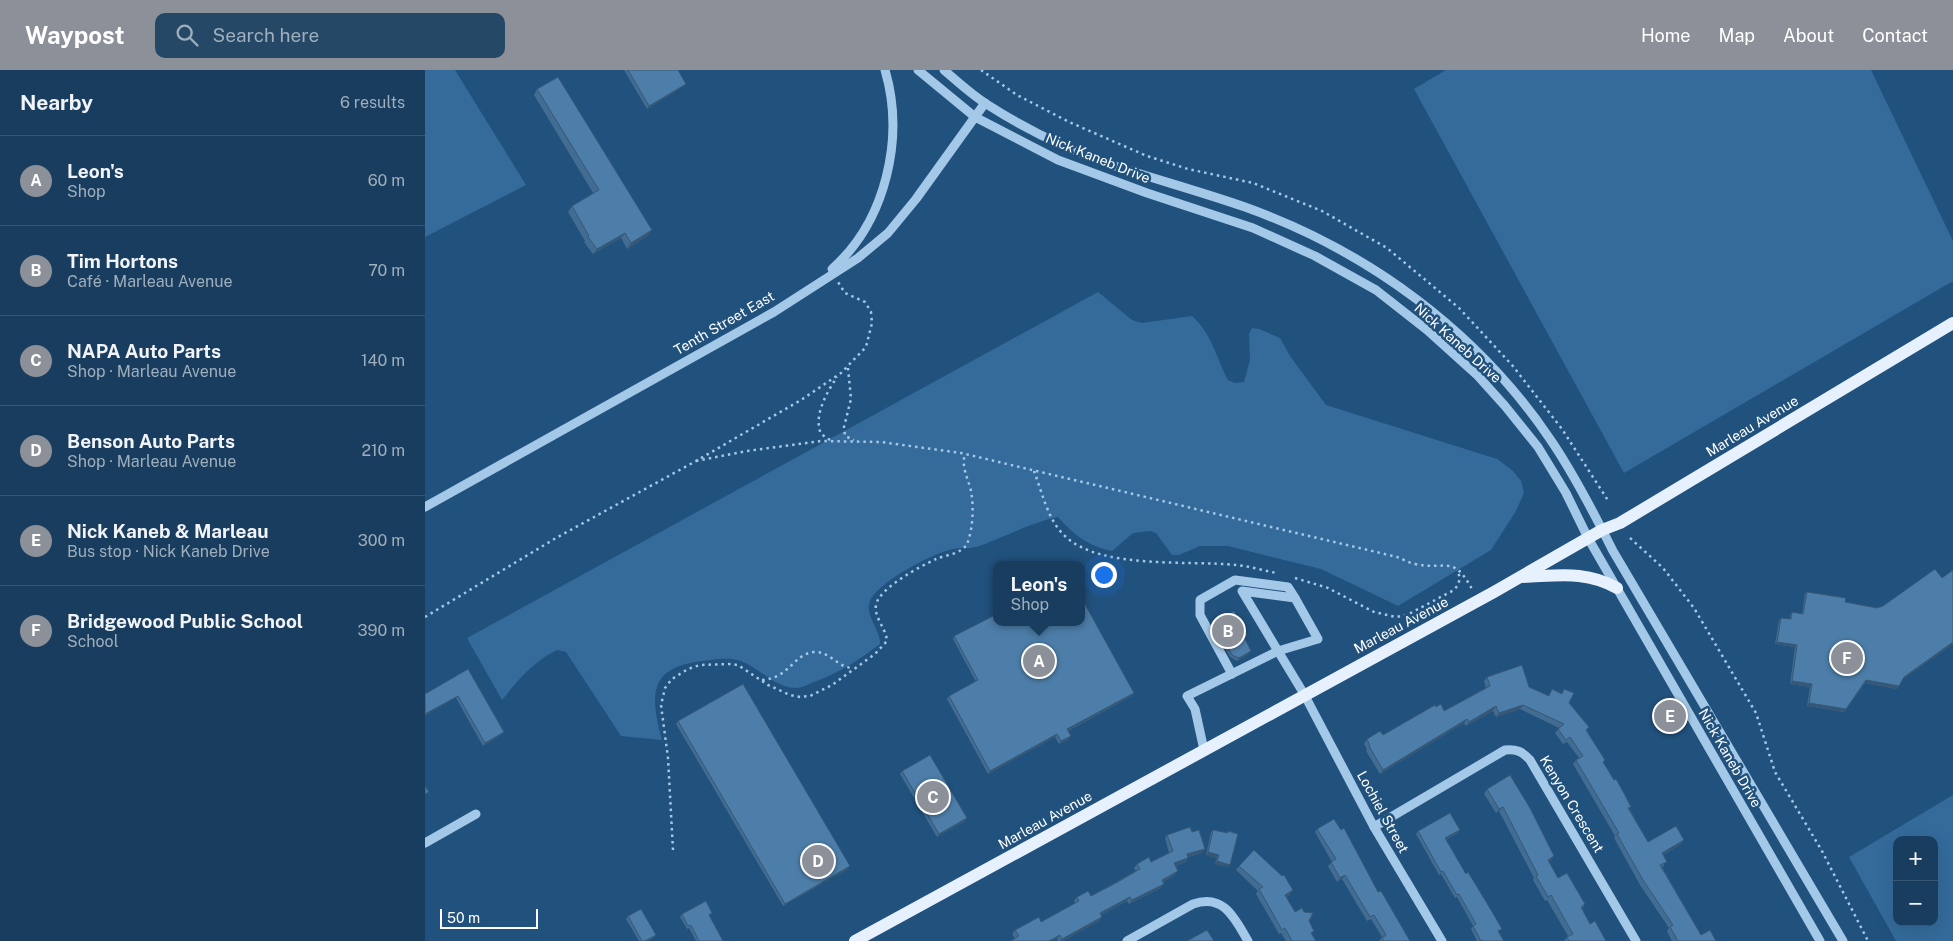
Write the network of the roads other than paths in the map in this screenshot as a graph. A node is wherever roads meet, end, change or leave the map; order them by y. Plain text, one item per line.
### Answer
1 (885, 70) edge
2 (918, 70) edge
3 (944, 70) edge
4 (985, 103) junction
5 (975, 117) junction
6 (810, 288) junction
7 (1953, 323) edge
8 (425, 507) edge
9 (1602, 530) junction
10 (1588, 538) junction
11 (1520, 577) junction
12 (1617, 588) junction
13 (1295, 598) junction
14 (1278, 651) junction
15 (1232, 674) junction
16 (1304, 694) junction
17 (1203, 750) junction
18 (476, 814) dead end
19 (1374, 827) junction
20 (425, 843) edge
21 (855, 941) edge
22 (1127, 941) edge
23 (1248, 941) edge
24 (1441, 941) edge
25 (1636, 941) edge
26 (1820, 941) edge
27 (1843, 941) edge

1 - 6 street
2 - 5 street, Nick Kaneb Drive
3 - 4 street, Nick Kaneb Drive
4 - 5 street, Tenth Street East
4 - 9 street, Nick Kaneb Drive
5 - 6 street, Tenth Street East
5 - 10 street, Nick Kaneb Drive
6 - 8 street, Tenth Street East
7 - 9 main road, Marleau Avenue
9 - 10 main road, Marleau Avenue
9 - 27 street, Nick Kaneb Drive
10 - 11 main road, Marleau Avenue
10 - 12 street, Nick Kaneb Drive
11 - 12 main road
11 - 16 main road, Marleau Avenue
12 - 26 street, Nick Kaneb Drive
13 - 14 street
13 - 14 street, Lochiel Street
13 - 15 street
14 - 15 street
14 - 16 street, Lochiel Street
15 - 17 street
16 - 17 main road, Marleau Avenue
16 - 19 street, Lochiel Street
17 - 21 main road, Marleau Avenue
18 - 20 street
19 - 24 street, Lochiel Street
19 - 25 street, Kenyon Crescent
22 - 23 street

